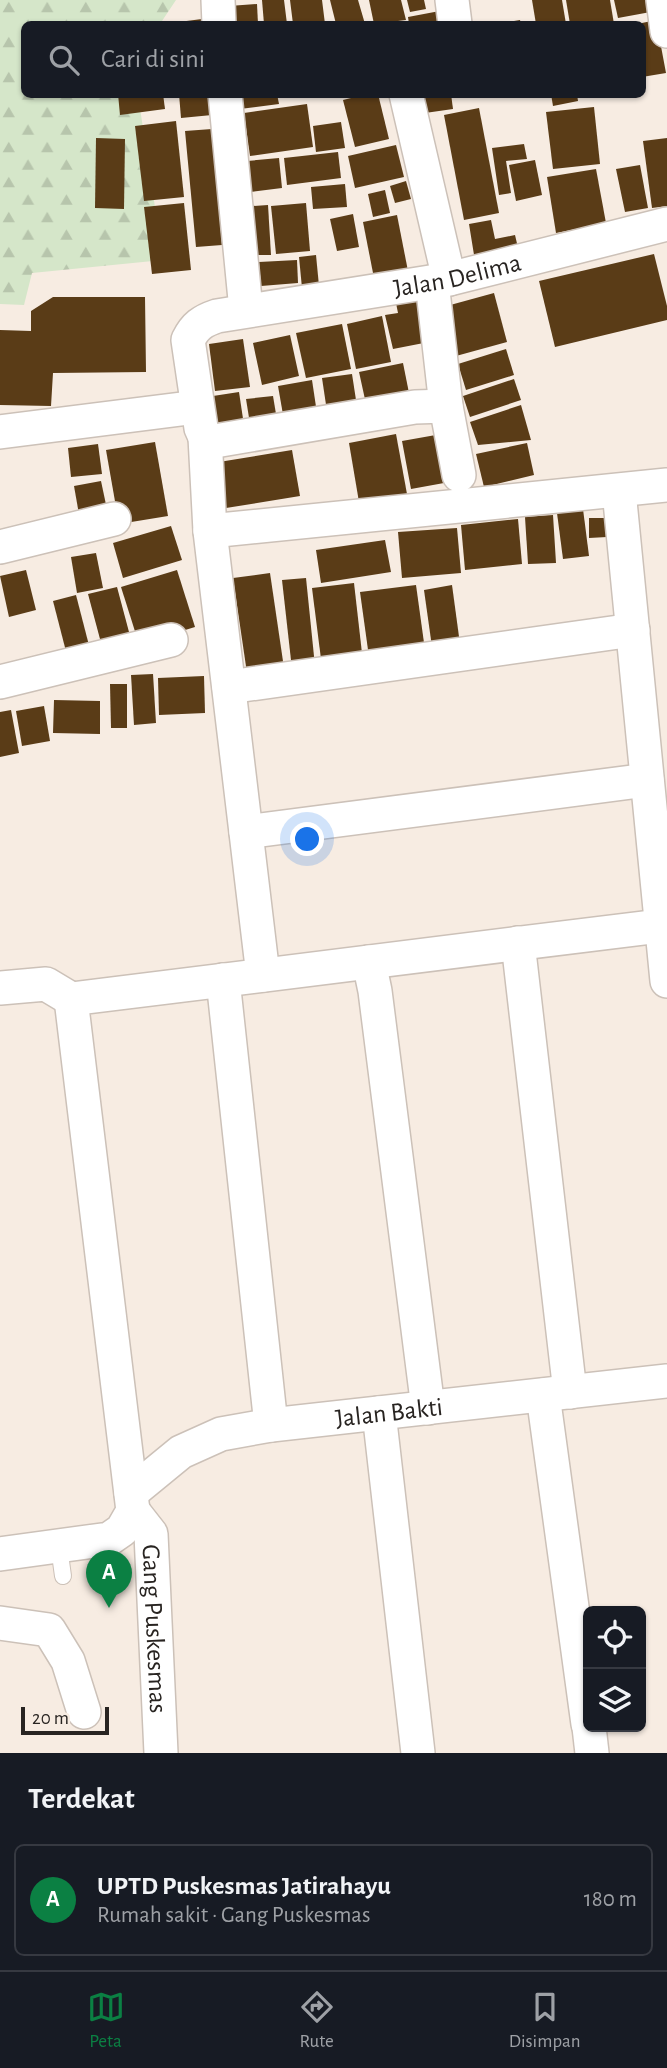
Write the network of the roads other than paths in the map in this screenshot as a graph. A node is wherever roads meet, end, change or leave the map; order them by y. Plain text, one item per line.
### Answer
1 (218, 0) edge
2 (453, 0) edge
3 (663, 0) edge
4 (219, 21) edge
5 (455, 21) edge
6 (667, 30) edge
7 (225, 98) edge
8 (407, 98) edge
9 (667, 224) edge
10 (440, 280) junction
11 (246, 310) junction
12 (446, 405) junction
13 (201, 422) junction
14 (0, 432) edge
15 (459, 475) dead end
16 (667, 485) edge
17 (619, 491) junction
18 (114, 519) dead end
19 (210, 531) junction
20 (0, 547) edge
21 (632, 630) junction
22 (172, 640) dead end
23 (0, 682) edge
24 (229, 687) junction
25 (647, 780) junction
26 (246, 832) junction
27 (664, 925) edge
28 (518, 943) junction
29 (369, 962) junction
30 (263, 975) junction
31 (223, 980) junction
32 (667, 981) edge
33 (0, 988) edge
34 (71, 999) junction
35 (667, 1381) edge
36 (556, 1393) junction
37 (428, 1408) junction
38 (379, 1413) junction
39 (271, 1425) junction
40 (132, 1502) junction
41 (0, 1554) edge
42 (0, 1623) edge
43 (583, 1673) edge
44 (84, 1712) dead end
45 (589, 1732) edge
46 (161, 1753) edge
47 (418, 1753) edge
48 (592, 1753) edge

1 - 4 street
2 - 5 street
3 - 6 street
7 - 11 street
8 - 10 street
9 - 10 street, Jalan Delima
10 - 11 street, Jalan Delima
10 - 12 street
11 - 13 street, Jalan Delima
12 - 13 street
12 - 15 street
13 - 14 street
13 - 19 street, Jalan Delima
16 - 17 street
17 - 19 street
17 - 21 street
18 - 20 street
19 - 24 street, Jalan Delima
21 - 24 street
21 - 25 street
22 - 23 street
24 - 26 street, Jalan Delima
25 - 26 street
25 - 27 street
26 - 30 street, Jalan Delima
27 - 28 street
27 - 32 street
28 - 29 street
28 - 36 street
29 - 30 street
29 - 37 street
30 - 31 street
31 - 34 street
31 - 39 street
33 - 34 street
34 - 40 street
35 - 36 street, Jalan Bakti
36 - 37 street, Jalan Bakti
36 - 43 street
37 - 38 street, Jalan Bakti
38 - 39 street, Jalan Bakti
38 - 47 street
39 - 40 street, Jalan Bakti
40 - 41 street, Jalan Bakti
40 - 46 street, Gang Puskesmas
42 - 44 street
45 - 48 street

